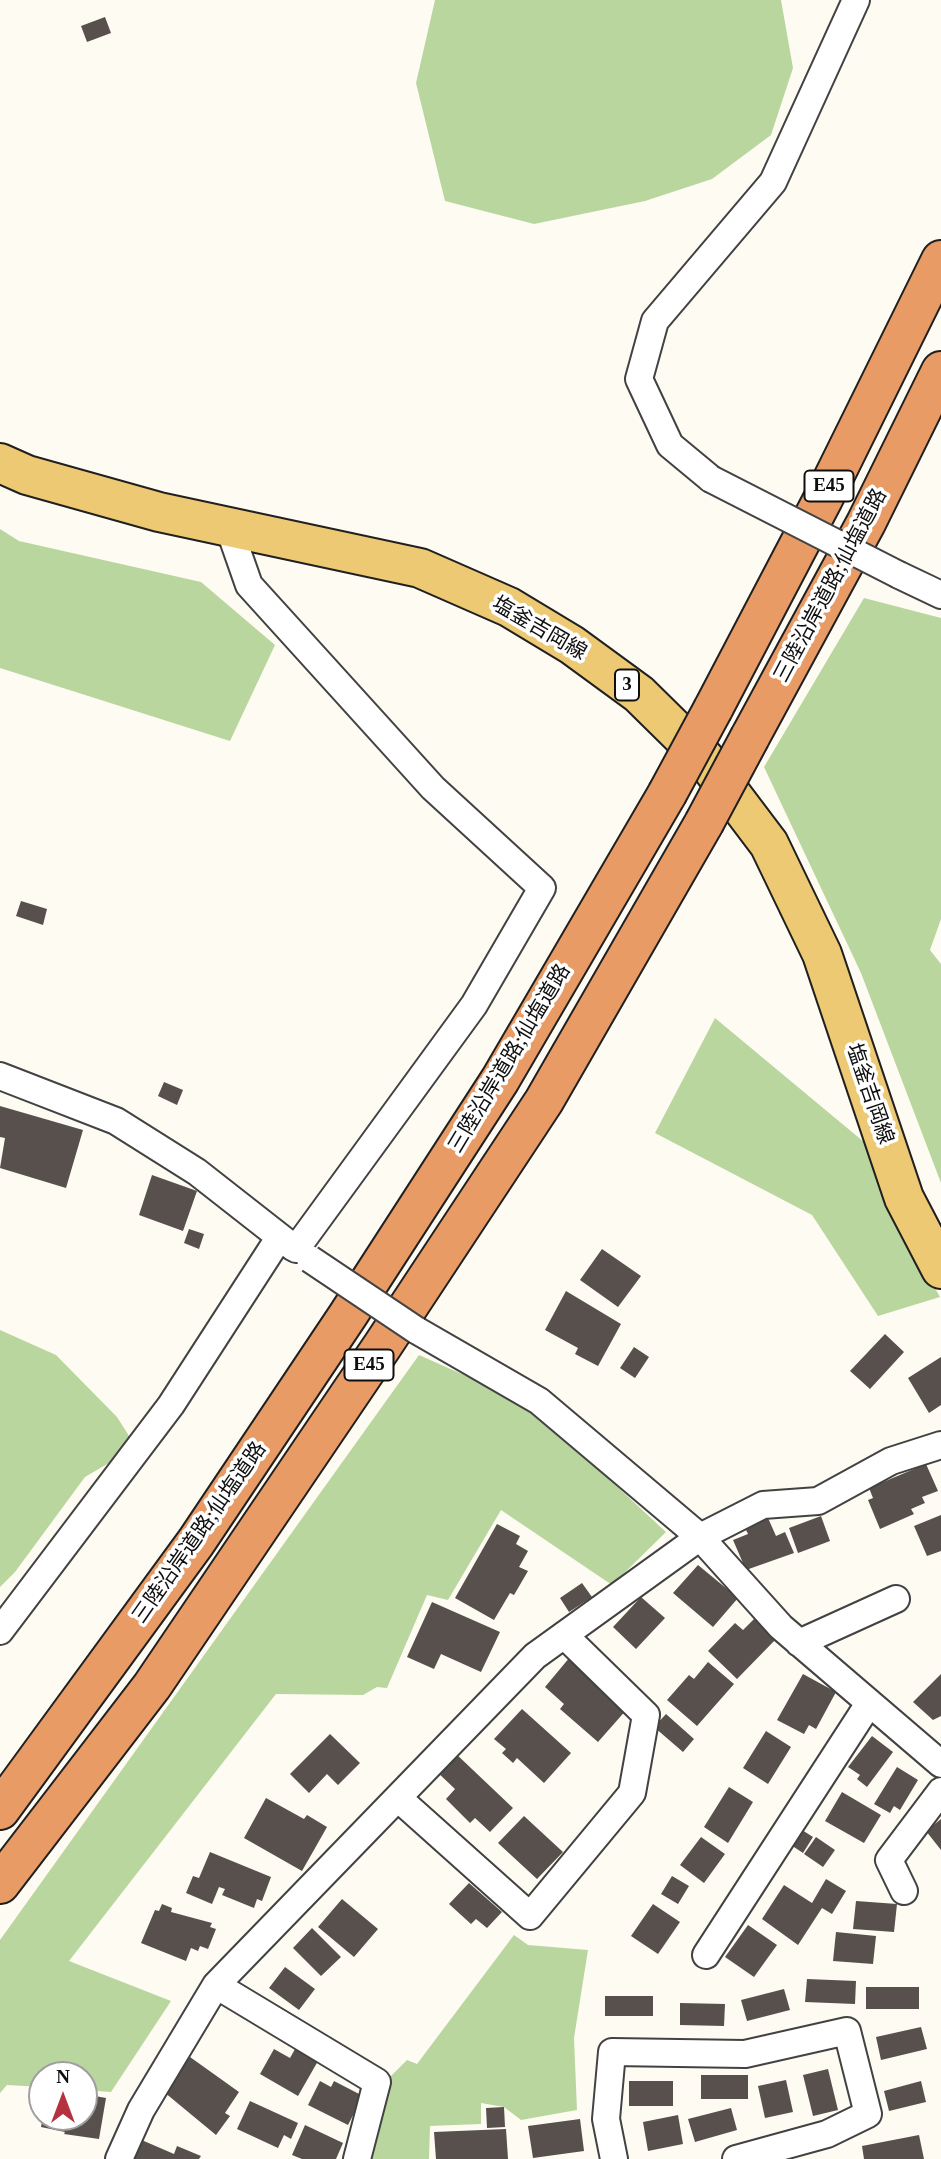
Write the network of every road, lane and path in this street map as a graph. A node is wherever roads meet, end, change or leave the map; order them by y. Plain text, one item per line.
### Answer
1 (856, 0) edge
2 (941, 260) edge
3 (941, 371) edge
4 (0, 463) edge
5 (229, 527) junction
6 (941, 595) edge
7 (0, 1076) edge
8 (295, 1249) junction
9 (941, 1269) edge
10 (941, 1445) edge
11 (700, 1537) junction
12 (896, 1599) dead end
13 (0, 1631) edge
14 (564, 1635) junction
15 (799, 1643) junction
16 (869, 1705) junction
17 (941, 1764) edge
18 (941, 1791) edge
19 (398, 1798) junction
20 (2, 1808) edge
21 (0, 1886) edge
22 (904, 1891) dead end
23 (706, 1955) dead end
24 (216, 1986) junction
25 (118, 2159) edge
26 (357, 2159) edge
27 (614, 2159) edge
28 (736, 2159) edge

1 - 6 street, bridge
2 - 20 highway, 三陸沿岸道路;仙塩道路 / E45, bridge
3 - 21 highway, 三陸沿岸道路;仙塩道路 / E45, bridge
4 - 5 main road, 塩釜吉岡線 / 3
5 - 8 street
5 - 9 main road, 塩釜吉岡線 / 3
7 - 8 street
8 - 11 street, bridge
8 - 13 street
10 - 11 street
11 - 14 street
11 - 15 street
12 - 15 street
14 - 19 street
14 - 19 street
15 - 16 street
16 - 17 street
16 - 23 street
18 - 22 street
19 - 24 street
24 - 25 street
24 - 26 street
27 - 28 street

